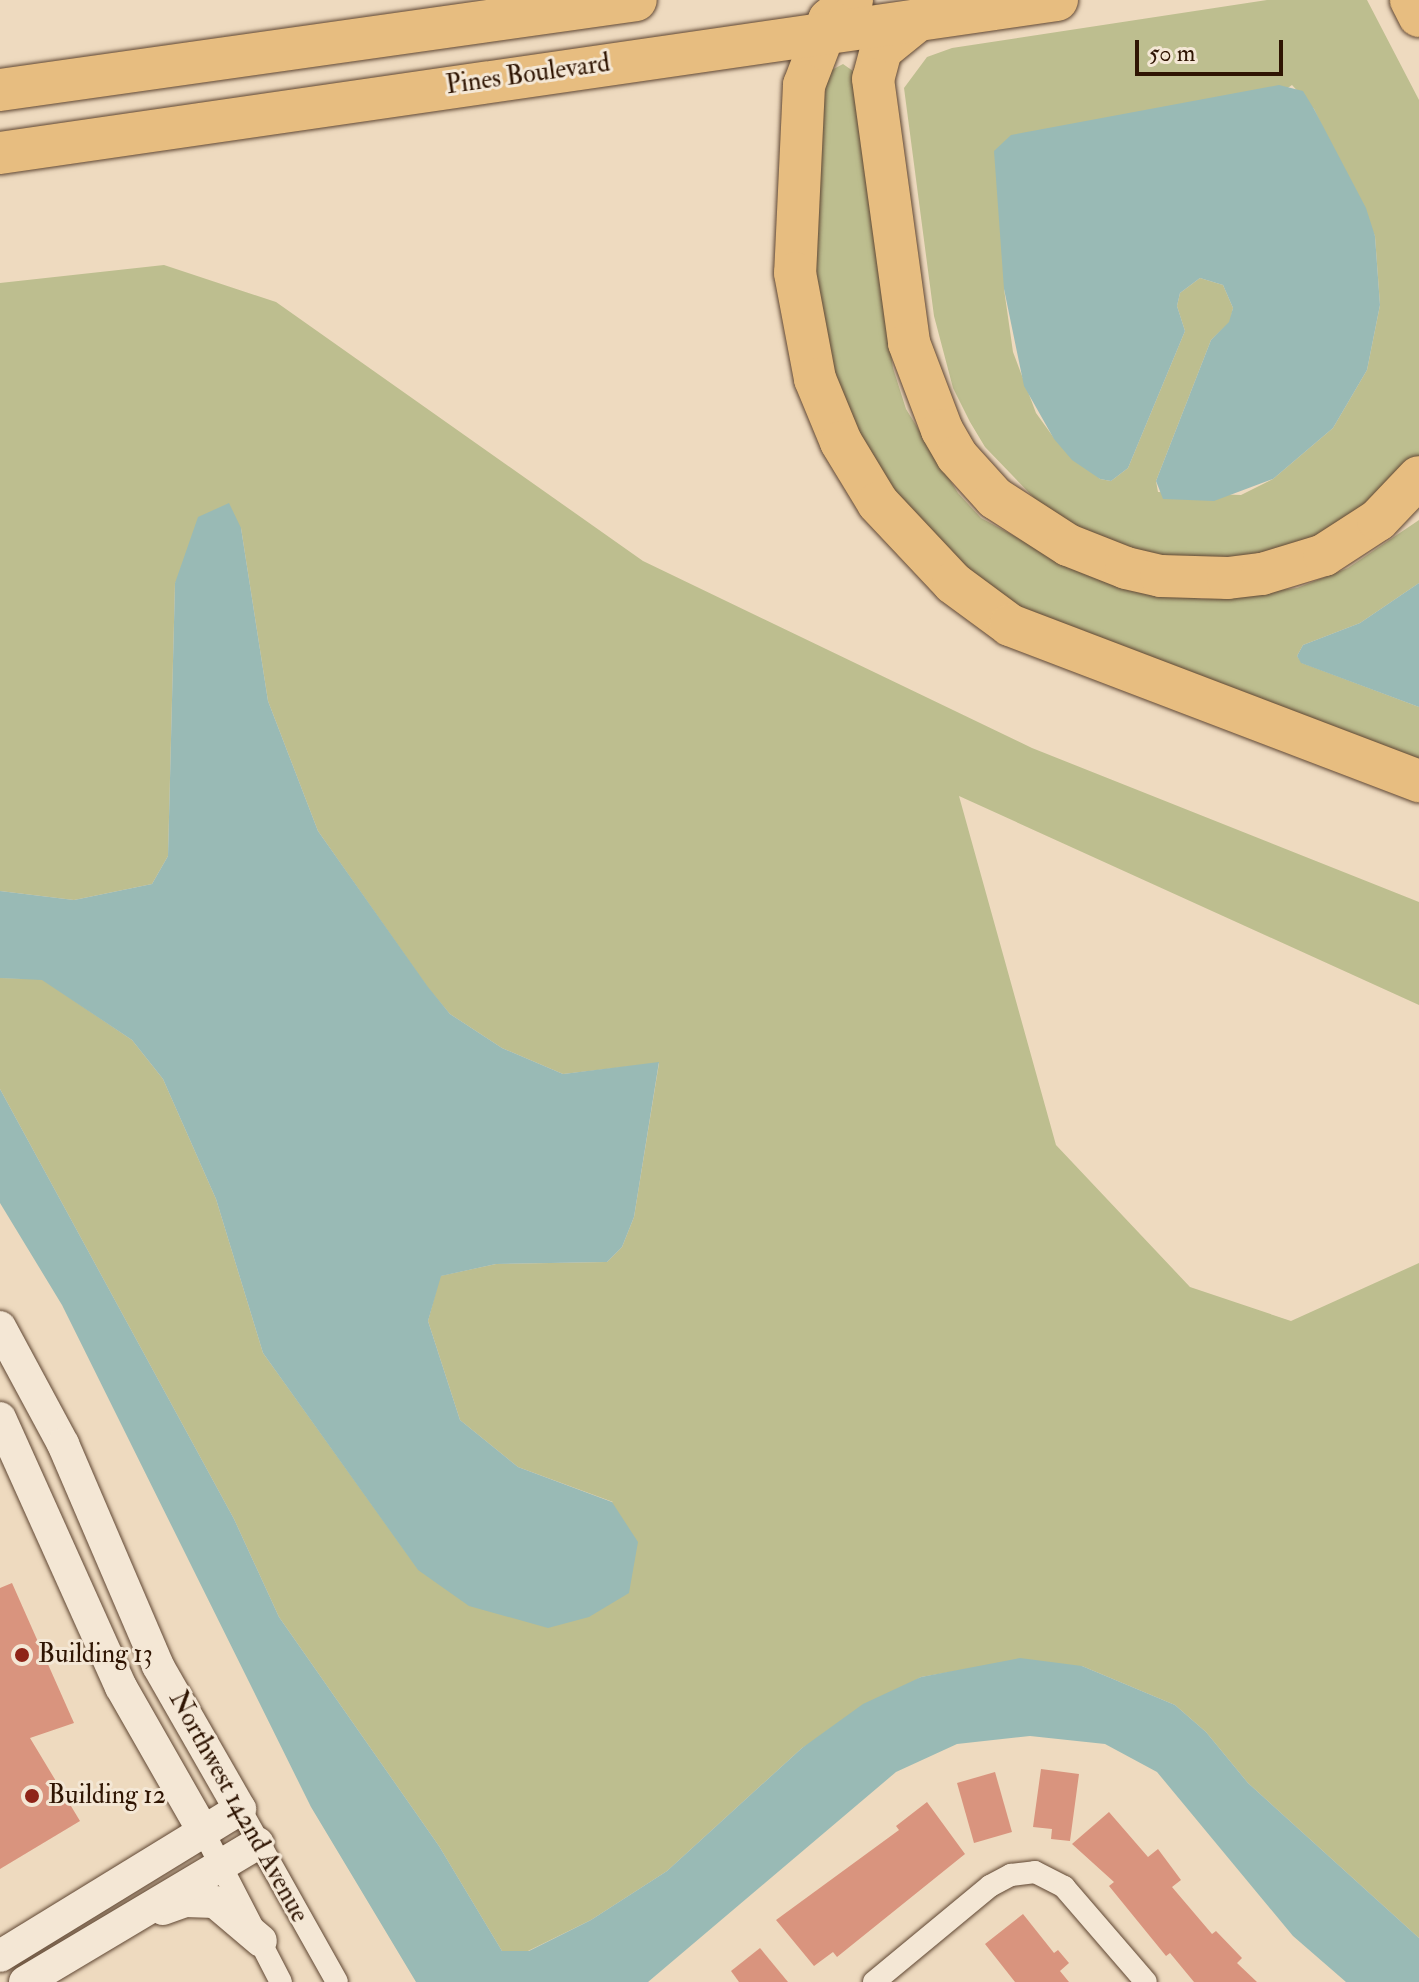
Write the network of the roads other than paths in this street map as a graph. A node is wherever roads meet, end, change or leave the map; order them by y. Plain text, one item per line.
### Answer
1 (636, 0) edge
2 (852, 0) edge
3 (1057, 0) edge
4 (1411, 0) edge
5 (1419, 16) edge
6 (917, 21) junction
7 (823, 32) junction
8 (0, 90) edge
9 (0, 153) edge
10 (1419, 477) edge
11 (1419, 781) edge
12 (0, 1327) edge
13 (0, 1418) edge
14 (240, 1809) junction
15 (202, 1829) junction
16 (258, 1843) junction
17 (222, 1862) junction
18 (119, 1924) junction
19 (261, 1941) junction
20 (0, 1956) edge
21 (25, 1982) edge
22 (281, 1982) edge
23 (337, 1982) edge
24 (874, 1982) edge
25 (1146, 1982) edge

1 - 8 highway
2 - 7 highway
3 - 6 highway, Pines Boulevard
4 - 5 highway
6 - 7 highway, Pines Boulevard
6 - 10 highway
7 - 9 highway, Pines Boulevard
7 - 11 highway
12 - 14 street, Northwest 142nd Avenue
13 - 15 street, Northwest 142nd Avenue
14 - 15 street
14 - 16 street, Northwest 142nd Avenue
15 - 17 street, Northwest 142nd Avenue
15 - 20 street
16 - 17 street
16 - 23 street, Northwest 142nd Avenue
17 - 18 street
17 - 19 street, Northwest 142nd Avenue
18 - 19 street
18 - 21 street
19 - 22 street, Northwest 142nd Avenue
24 - 25 street

